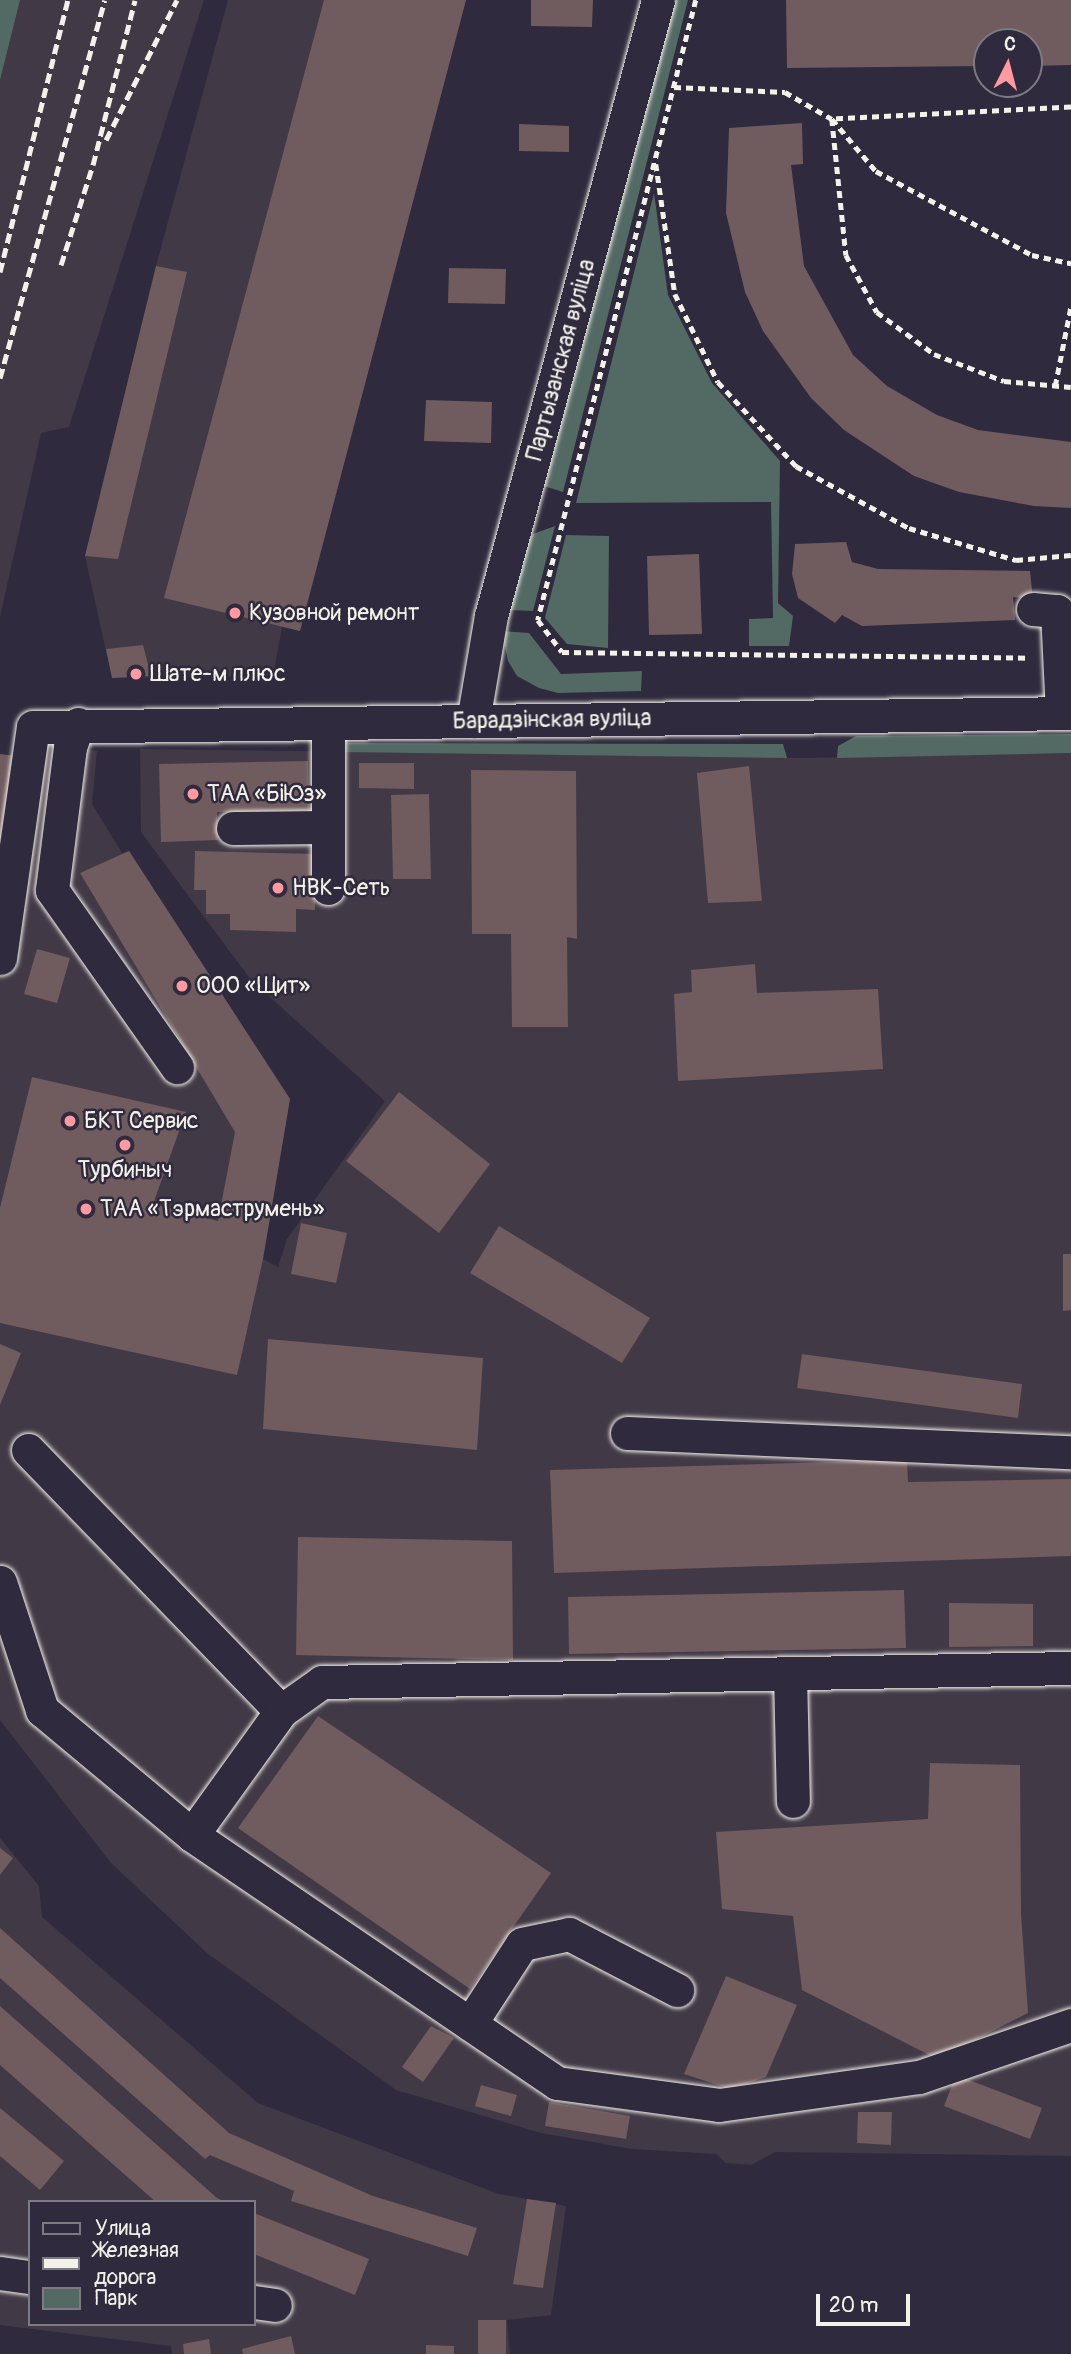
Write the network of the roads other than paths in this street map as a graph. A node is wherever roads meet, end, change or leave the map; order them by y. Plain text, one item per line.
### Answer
1 (658, 0) edge
2 (1032, 609) dead end
3 (1066, 713) edge
4 (473, 721) junction
5 (328, 723) junction
6 (78, 724) junction
7 (327, 827) junction
8 (233, 828) dead end
9 (328, 888) dead end
10 (0, 958) edge
11 (177, 1067) dead end
12 (627, 1433) dead end
13 (28, 1450) dead end
14 (1071, 1452) edge
15 (0, 1582) edge
16 (1071, 1668) edge
17 (790, 1673) junction
18 (281, 1710) junction
19 (793, 1801) dead end
20 (192, 1835) junction
21 (677, 1990) dead end
22 (470, 2024) junction
23 (1071, 2025) edge
24 (0, 2273) edge
25 (28, 2277) edge

1 - 4 street, Партызанская вуліца
2 - 3 street
3 - 4 street, Барадзінская вуліца
4 - 5 street, Барадзінская вуліца
5 - 6 street, Барадзінская вуліца
5 - 7 street
6 - 10 street, Барадзінская вуліца
6 - 11 street
7 - 8 street
7 - 9 street
12 - 14 street
13 - 18 street
15 - 20 street
16 - 17 street
17 - 18 street
17 - 19 street
18 - 20 street
20 - 22 street
21 - 22 street
22 - 23 street
24 - 25 street

